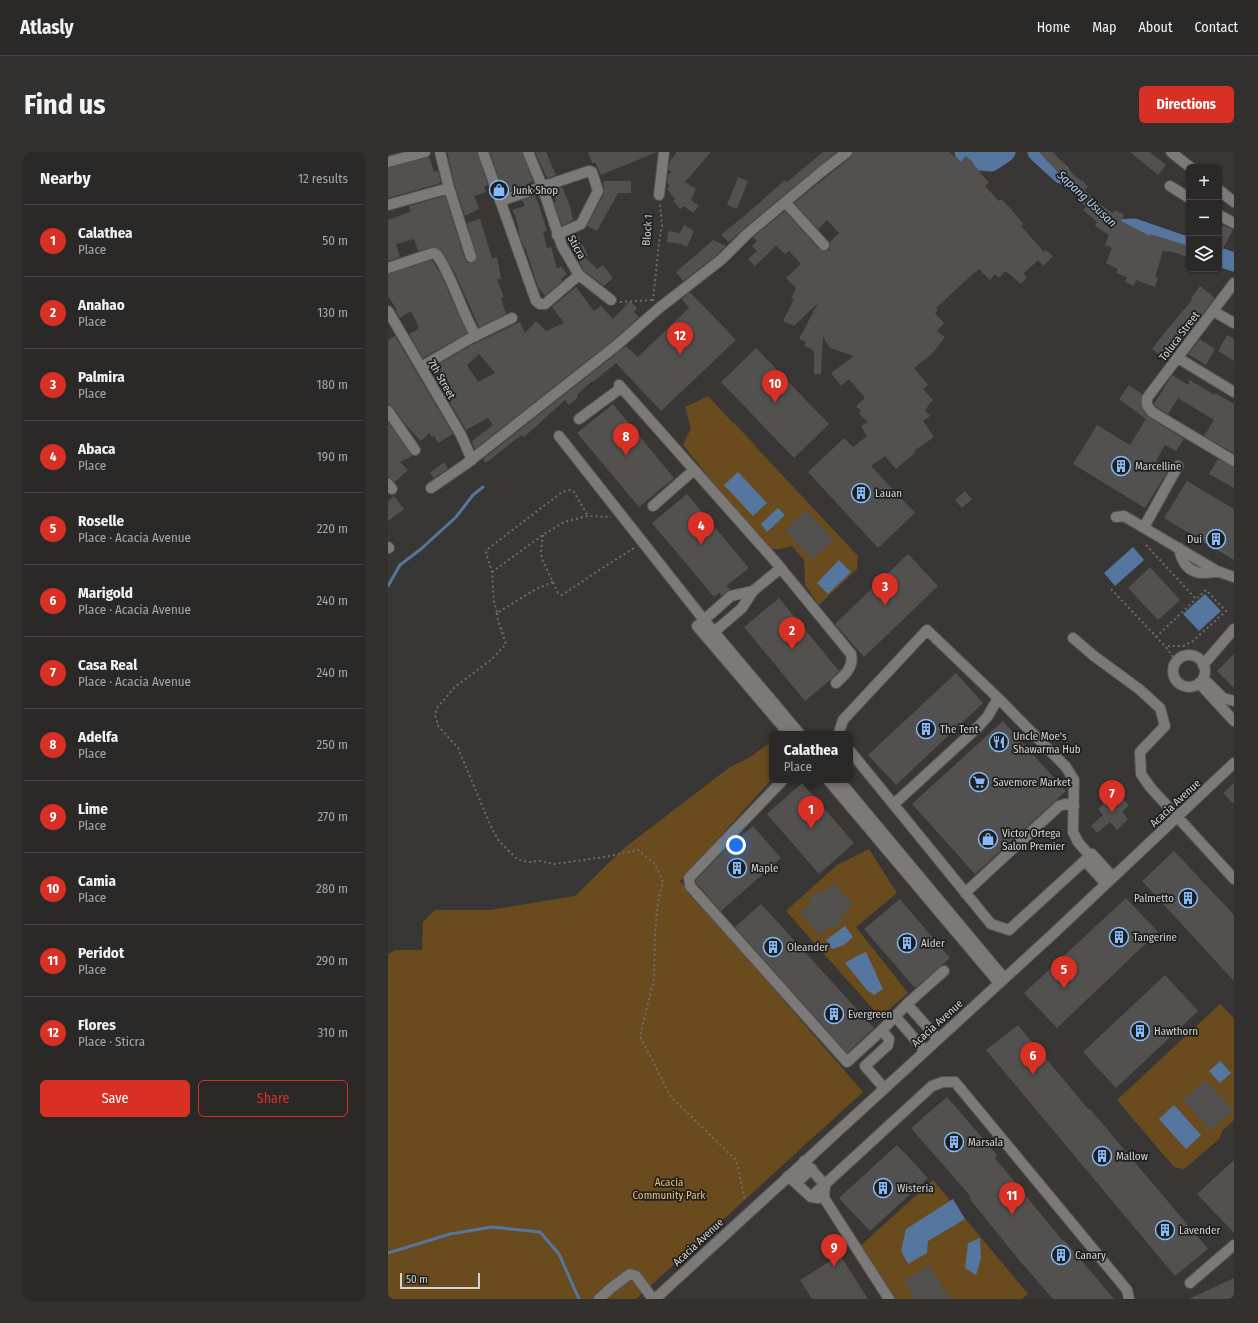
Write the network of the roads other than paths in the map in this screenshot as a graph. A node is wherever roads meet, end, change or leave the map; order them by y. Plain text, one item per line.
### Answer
1 (425, 152) edge
2 (440, 152) edge
3 (483, 152) edge
4 (528, 152) edge
5 (664, 152) edge
6 (847, 152) edge
7 (1171, 152) edge
8 (388, 162) edge
9 (1186, 164) edge
10 (542, 186) junction
11 (1170, 186) dead end
12 (449, 188) junction
13 (1222, 192) edge
14 (659, 195) road end
15 (1186, 196) edge
16 (500, 201) junction
17 (785, 202) junction
18 (1234, 202) edge
19 (388, 206) edge
20 (1222, 217) edge
21 (1234, 223) edge
22 (557, 235) junction
23 (824, 245) dead end
24 (471, 258) dead end
25 (388, 268) edge
26 (579, 275) junction
27 (1234, 283) edge
28 (611, 300) road end
29 (388, 311) edge
30 (1213, 311) junction
31 (512, 318) dead end
32 (1234, 323) edge
33 (476, 336) junction
34 (1178, 358) junction
35 (421, 367) junction
36 (1234, 392) edge
37 (388, 411) edge
38 (579, 419) dead end
39 (559, 436) dead end
40 (415, 450) dead end
41 (472, 460) junction
42 (1234, 461) edge
43 (1178, 466) dead end
44 (694, 470) junction
45 (431, 488) dead end
46 (652, 506) dead end
47 (1116, 517) dead end
48 (1144, 527) junction
49 (780, 568) junction
50 (1233, 574) edge
51 (753, 591) junction
52 (704, 620) junction
53 (1234, 629) edge
54 (714, 632) junction
55 (1073, 638) dead end
56 (1203, 665) junction
57 (1201, 681) junction
58 (836, 683) dead end
59 (998, 698) junction
60 (1234, 701) edge
61 (1234, 720) edge
62 (786, 731) edge
63 (797, 731) edge
64 (840, 731) edge
65 (853, 755) edge
66 (1234, 763) edge
67 (780, 783) edge
68 (831, 783) edge
69 (841, 783) edge
70 (894, 804) junction
71 (1074, 806) junction
72 (1177, 817) junction
73 (870, 823) junction
74 (1089, 857) junction
75 (1234, 879) edge
76 (1110, 880) junction
77 (965, 893) junction
78 (944, 971) dead end
79 (1002, 981) junction
80 (907, 1004) junction
81 (894, 1016) junction
82 (882, 1030) junction
83 (938, 1039) junction
84 (925, 1051) junction
85 (884, 1088) junction
86 (804, 1161) junction
87 (812, 1169) junction
88 (788, 1176) junction
89 (796, 1183) junction
90 (825, 1185) junction
91 (811, 1198) junction
92 (824, 1198) junction
93 (1234, 1245) edge
94 (1190, 1283) dead end
95 (599, 1299) edge
96 (654, 1299) edge
97 (889, 1299) edge
98 (1129, 1299) edge

1 - 8 street
2 - 12 street
3 - 16 street
4 - 10 street, Sticra
5 - 14 street
6 - 17 street
7 - 9 street
10 - 16 street
10 - 22 street, Sticra
10 - 22 street
11 - 15 street
12 - 19 street
12 - 24 street
13 - 18 street
16 - 26 street
17 - 23 street
17 - 41 street
20 - 21 street
22 - 26 street, Sticra
25 - 33 street
26 - 28 street, Sticra
27 - 30 street, Toluca Street
29 - 35 street, 7th Street
30 - 32 street
30 - 34 street, Toluca Street
31 - 33 street
33 - 35 street
34 - 36 street
34 - 42 street, Toluca Street
35 - 41 street, 7th Street
37 - 40 street
38 - 44 street
39 - 52 street
41 - 45 street
43 - 48 street
44 - 46 street
44 - 49 street
47 - 48 street
48 - 50 street
49 - 51 street
49 - 58 street
51 - 52 street
51 - 54 street
52 - 54 street
52 - 62 street
53 - 56 street
54 - 63 street
55 - 72 street
56 - 57 street
56 - 57 street
57 - 60 street
57 - 61 street
59 - 64 street
59 - 70 street
59 - 71 street
65 - 70 street
66 - 72 street, Acacia Avenue
67 - 82 street
68 - 73 street
69 - 73 street
70 - 77 street
71 - 74 street
71 - 77 street
72 - 75 street
72 - 76 street, Acacia Avenue
73 - 79 street
74 - 76 street
74 - 77 street
76 - 79 street, Acacia Avenue
78 - 80 street
79 - 83 street, Acacia Avenue
80 - 81 street
80 - 83 street
81 - 82 street
81 - 84 street
82 - 85 street
83 - 84 street, Acacia Avenue
84 - 85 street, Acacia Avenue
85 - 86 street, Acacia Avenue
86 - 87 street
86 - 88 street, Acacia Avenue
87 - 89 street
87 - 90 street
88 - 89 street
88 - 96 street, Acacia Avenue
89 - 91 street
90 - 91 street
90 - 92 street
90 - 98 street
91 - 92 street
92 - 97 street
93 - 94 street
95 - 96 street

